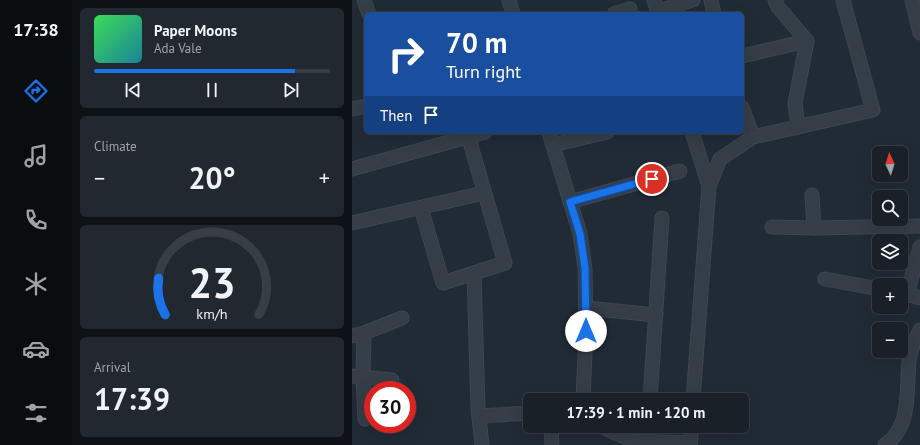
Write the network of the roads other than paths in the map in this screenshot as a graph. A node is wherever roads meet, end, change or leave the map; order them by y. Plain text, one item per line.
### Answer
1 (364, 0) edge
2 (509, 0) edge
3 (693, 0) edge
4 (711, 0) edge
5 (775, 0) edge
6 (842, 0) edge
7 (915, 7) edge
8 (630, 9) dead end
9 (656, 9) edge
10 (368, 12) edge
11 (512, 12) edge
12 (620, 12) edge
13 (714, 12) edge
14 (920, 32) edge
15 (807, 41) junction
16 (744, 56) edge
17 (364, 106) edge
18 (352, 109) edge
19 (744, 112) edge
20 (798, 127) junction
21 (467, 134) edge
22 (550, 134) edge
23 (599, 134) edge
24 (693, 134) edge
25 (753, 137) junction
26 (553, 146) junction
27 (352, 169) edge
28 (680, 171) dead end
29 (709, 186) junction
30 (484, 193) junction
31 (812, 195) dead end
32 (570, 202) junction
33 (421, 208) junction
34 (662, 218) dead end
35 (352, 223) edge
36 (920, 226) edge
37 (772, 227) dead end
38 (814, 228) junction
39 (920, 247) edge
40 (474, 274) junction
41 (825, 279) dead end
42 (908, 282) edge
43 (872, 288) edge
44 (908, 294) edge
45 (920, 298) edge
46 (586, 308) junction
47 (656, 315) junction
48 (402, 318) dead end
49 (920, 330) edge
50 (358, 335) edge
51 (357, 376) edge
52 (392, 380) dead end
53 (583, 393) edge
54 (650, 393) edge
55 (694, 393) edge
56 (523, 413) edge
57 (364, 414) edge
58 (479, 416) junction
59 (551, 433) edge
60 (611, 433) edge
61 (649, 433) edge
62 (691, 433) edge
63 (624, 441) edge
64 (648, 442) junction
65 (690, 444) edge
66 (482, 445) edge
67 (552, 445) edge
68 (885, 445) edge

1 - 10 street
2 - 11 street
3 - 9 street
4 - 13 street
5 - 15 street
6 - 20 street
7 - 14 street
8 - 12 street
15 - 16 street
15 - 20 street
17 - 18 street
19 - 25 street
20 - 25 street
21 - 27 street
21 - 30 street
22 - 26 street
23 - 26 street
24 - 29 street
25 - 29 street
26 - 32 street
28 - 32 street
29 - 55 street
30 - 33 street
30 - 40 street
31 - 38 street
32 - 46 street
33 - 35 street
33 - 40 street
34 - 47 street
36 - 38 street
37 - 38 street
39 - 42 street
40 - 58 street
41 - 43 street
44 - 45 street
46 - 47 street
46 - 53 street
47 - 54 street
48 - 50 street
49 - 68 street
50 - 51 street
51 - 52 street
51 - 57 street
56 - 58 street
58 - 66 street
59 - 67 street
60 - 63 street
61 - 64 street
62 - 65 street
63 - 64 street
64 - 65 street

